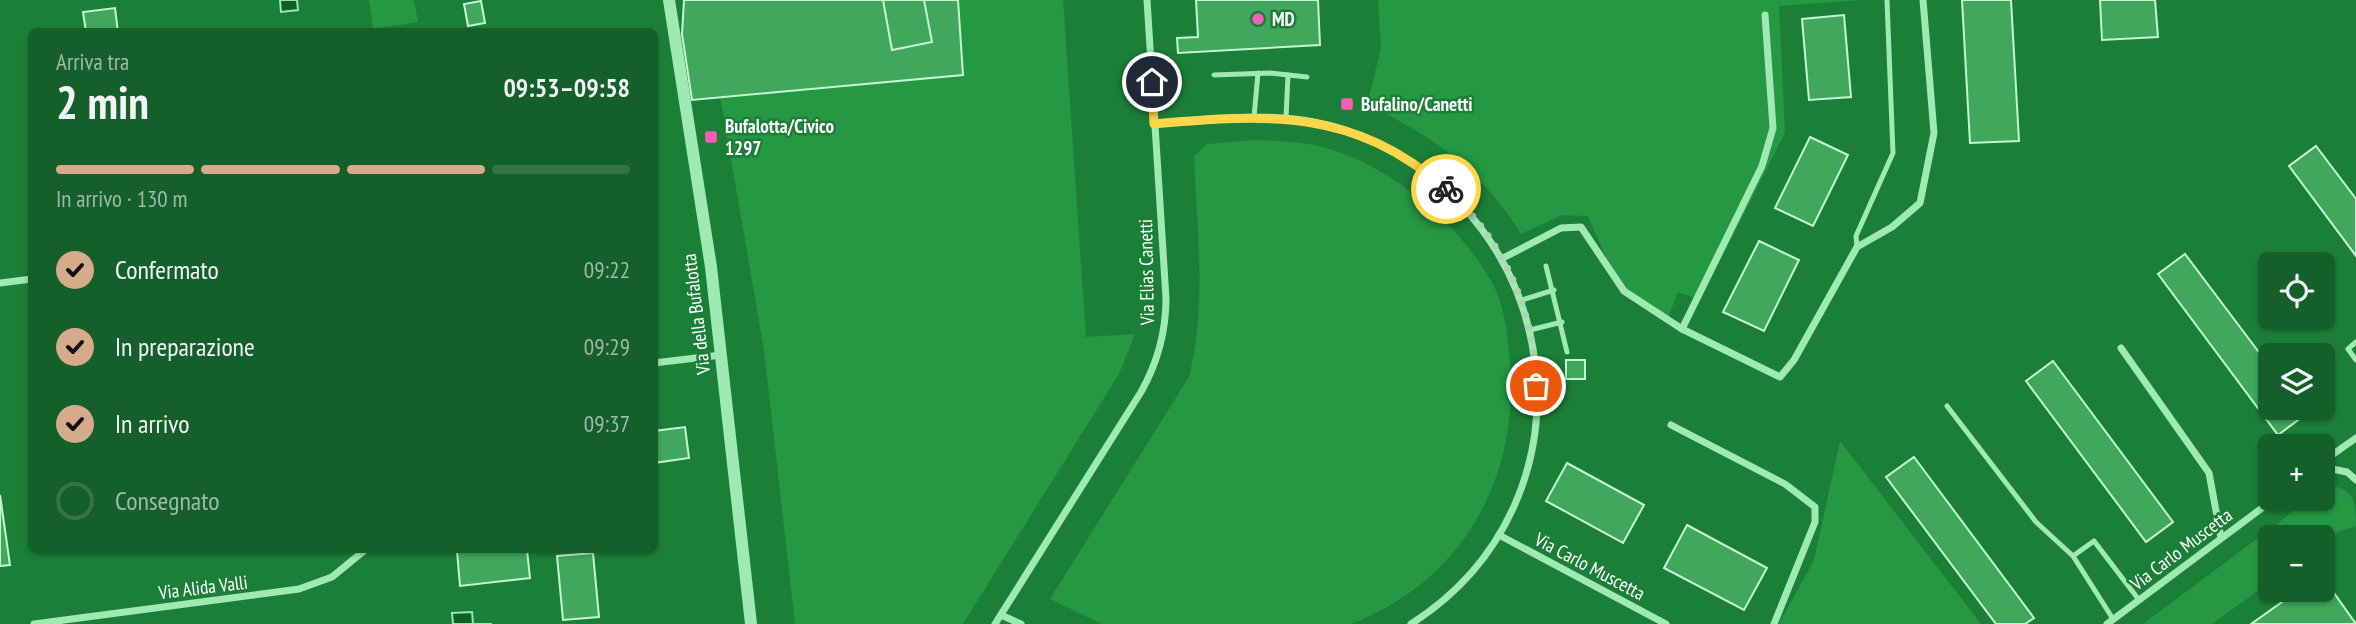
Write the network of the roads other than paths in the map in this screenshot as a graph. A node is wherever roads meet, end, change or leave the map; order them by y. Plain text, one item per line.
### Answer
1 (669, 0) edge
2 (1147, 0) edge
3 (1887, 0) edge
4 (1923, 0) edge
5 (1765, 15) dead end
6 (1258, 73) junction
7 (1214, 75) dead end
8 (1288, 75) junction
9 (1307, 77) dead end
10 (1254, 117) junction
11 (1286, 118) junction
12 (1154, 124) junction
13 (1857, 247) junction
14 (1503, 258) junction
15 (1546, 266) dead end
16 (28, 280) edge
17 (0, 284) edge
18 (1554, 290) junction
19 (1522, 300) junction
20 (1562, 322) junction
21 (1682, 329) junction
22 (1530, 330) junction
23 (2356, 342) edge
24 (2121, 348) dead end
25 (1567, 352) dead end
26 (721, 355) junction
27 (2356, 360) edge
28 (658, 363) edge
29 (1947, 406) dead end
30 (1671, 425) dead end
31 (2356, 438) edge
32 (2335, 455) edge
33 (2335, 469) edge
34 (2356, 480) edge
35 (2258, 511) edge
36 (1499, 535) junction
37 (2221, 538) junction
38 (361, 553) edge
39 (2073, 556) junction
40 (2139, 600) junction
41 (1001, 615) junction
42 (2110, 622) edge
43 (33, 624) edge
44 (751, 624) edge
45 (995, 624) edge
46 (1021, 624) edge
47 (1411, 624) edge
48 (1666, 624) edge
49 (1774, 624) edge

1 - 26 street, Via della Bufalotta
2 - 12 street, Via Elias Canetti
3 - 13 lane
4 - 13 street
5 - 21 street
6 - 7 lane
6 - 8 lane
6 - 10 lane
8 - 9 lane
8 - 11 lane
10 - 11 street
10 - 12 street
11 - 14 street
12 - 41 street, Via Elias Canetti
13 - 21 street
14 - 19 street
14 - 21 street
15 - 18 lane
16 - 17 street
18 - 19 lane
18 - 20 lane
19 - 22 street
20 - 22 lane
20 - 25 lane
22 - 36 street
23 - 27 lane
24 - 37 street
26 - 28 street
26 - 44 street, Via della Bufalotta
29 - 39 lane
30 - 49 street
31 - 32 street
33 - 34 street
35 - 37 street, Via Carlo Muscetta
36 - 47 street
36 - 48 street, Via Carlo Muscetta
37 - 40 street, Via Carlo Muscetta
38 - 43 street, Via Alida Valli
39 - 40 lane
39 - 42 lane
40 - 42 street, Via Carlo Muscetta
41 - 45 street, Via Elias Canetti
41 - 46 street

